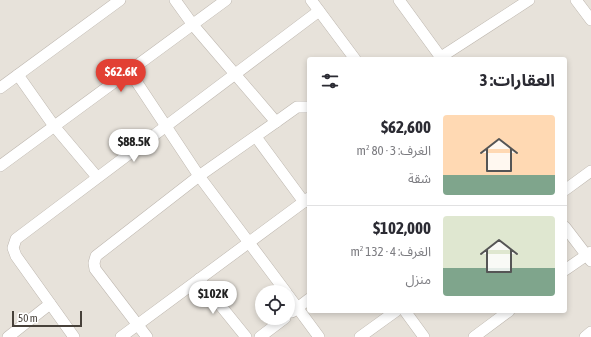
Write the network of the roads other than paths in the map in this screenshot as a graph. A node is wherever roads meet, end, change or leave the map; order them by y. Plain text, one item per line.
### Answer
1 (120, 0) edge
2 (175, 0) edge
3 (226, 0) edge
4 (311, 0) edge
5 (398, 0) edge
6 (530, 0) edge
7 (576, 0) edge
8 (319, 11) junction
9 (591, 20) edge
10 (193, 25) junction
11 (354, 57) edge
12 (441, 57) edge
13 (444, 57) edge
14 (130, 72) junction
15 (18, 75) junction
16 (236, 75) junction
17 (0, 88) edge
18 (307, 107) edge
19 (276, 122) junction
20 (166, 125) junction
21 (54, 126) junction
22 (256, 137) junction
23 (0, 166) edge
24 (591, 171) edge
25 (199, 176) junction
26 (98, 177) junction
27 (567, 189) edge
28 (306, 200) edge
29 (567, 229) edge
30 (248, 242) junction
31 (589, 256) edge
32 (567, 269) edge
33 (199, 279) junction
34 (281, 285) edge
35 (307, 301) edge
36 (50, 304) junction
37 (295, 304) edge
38 (298, 308) junction
39 (295, 310) edge
40 (393, 313) edge
41 (407, 313) edge
42 (506, 313) edge
43 (138, 325) junction
44 (276, 325) edge
45 (591, 332) edge
46 (8, 337) edge
47 (74, 337) edge
48 (121, 337) edge
49 (147, 337) edge
50 (246, 337) edge
51 (260, 337) edge
52 (320, 337) edge
53 (360, 337) edge
54 (424, 337) edge
55 (474, 337) edge
56 (585, 337) edge

1 - 15 street
2 - 10 street
3 - 10 street
4 - 8 street
5 - 12 street
6 - 13 street
7 - 9 street
8 - 11 street
8 - 16 street
10 - 14 street
10 - 16 street
14 - 20 street
14 - 21 street
15 - 17 street
15 - 21 street
16 - 19 street
16 - 20 street
18 - 19 street
19 - 22 street
20 - 25 street
20 - 26 street
21 - 23 street
21 - 26 street
22 - 25 street
22 - 28 street
24 - 27 street
25 - 30 street
25 - 43 street
26 - 36 street
28 - 30 street
29 - 31 street
30 - 33 street
30 - 34 street
31 - 32 street
33 - 43 street
33 - 50 street
35 - 38 street
36 - 46 street
36 - 47 street
37 - 38 street
38 - 39 street
38 - 52 street
40 - 53 street
41 - 54 street
42 - 55 street
43 - 48 street
43 - 49 street
44 - 51 street
45 - 56 street

